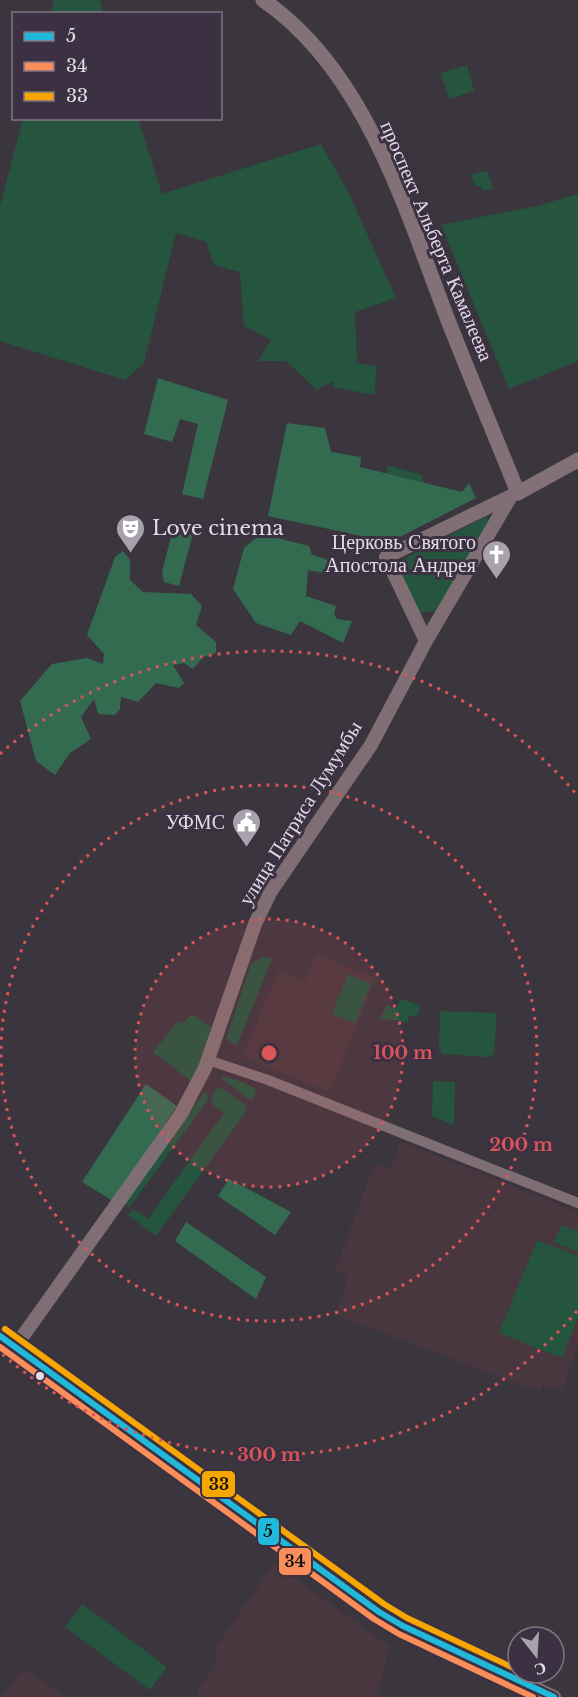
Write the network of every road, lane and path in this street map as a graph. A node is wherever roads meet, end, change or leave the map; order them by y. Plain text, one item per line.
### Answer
1 (263, 0) edge
2 (578, 460) edge
3 (514, 494) junction
4 (413, 613) junction
5 (440, 617) junction
6 (426, 641) junction
7 (208, 1060) junction
8 (578, 1203) edge
9 (0, 1336) edge
10 (15, 1347) junction
11 (554, 1697) edge

1 - 3 main road, проспект Альберта Камалеева
2 - 3 main road
3 - 4 street
3 - 5 street, улица Патриса Лумумбы
4 - 5 street
4 - 6 street
5 - 6 street, улица Патриса Лумумбы
6 - 7 street, улица Патриса Лумумбы
7 - 8 street
7 - 10 street, улица Патриса Лумумбы
9 - 10 street
10 - 11 street

